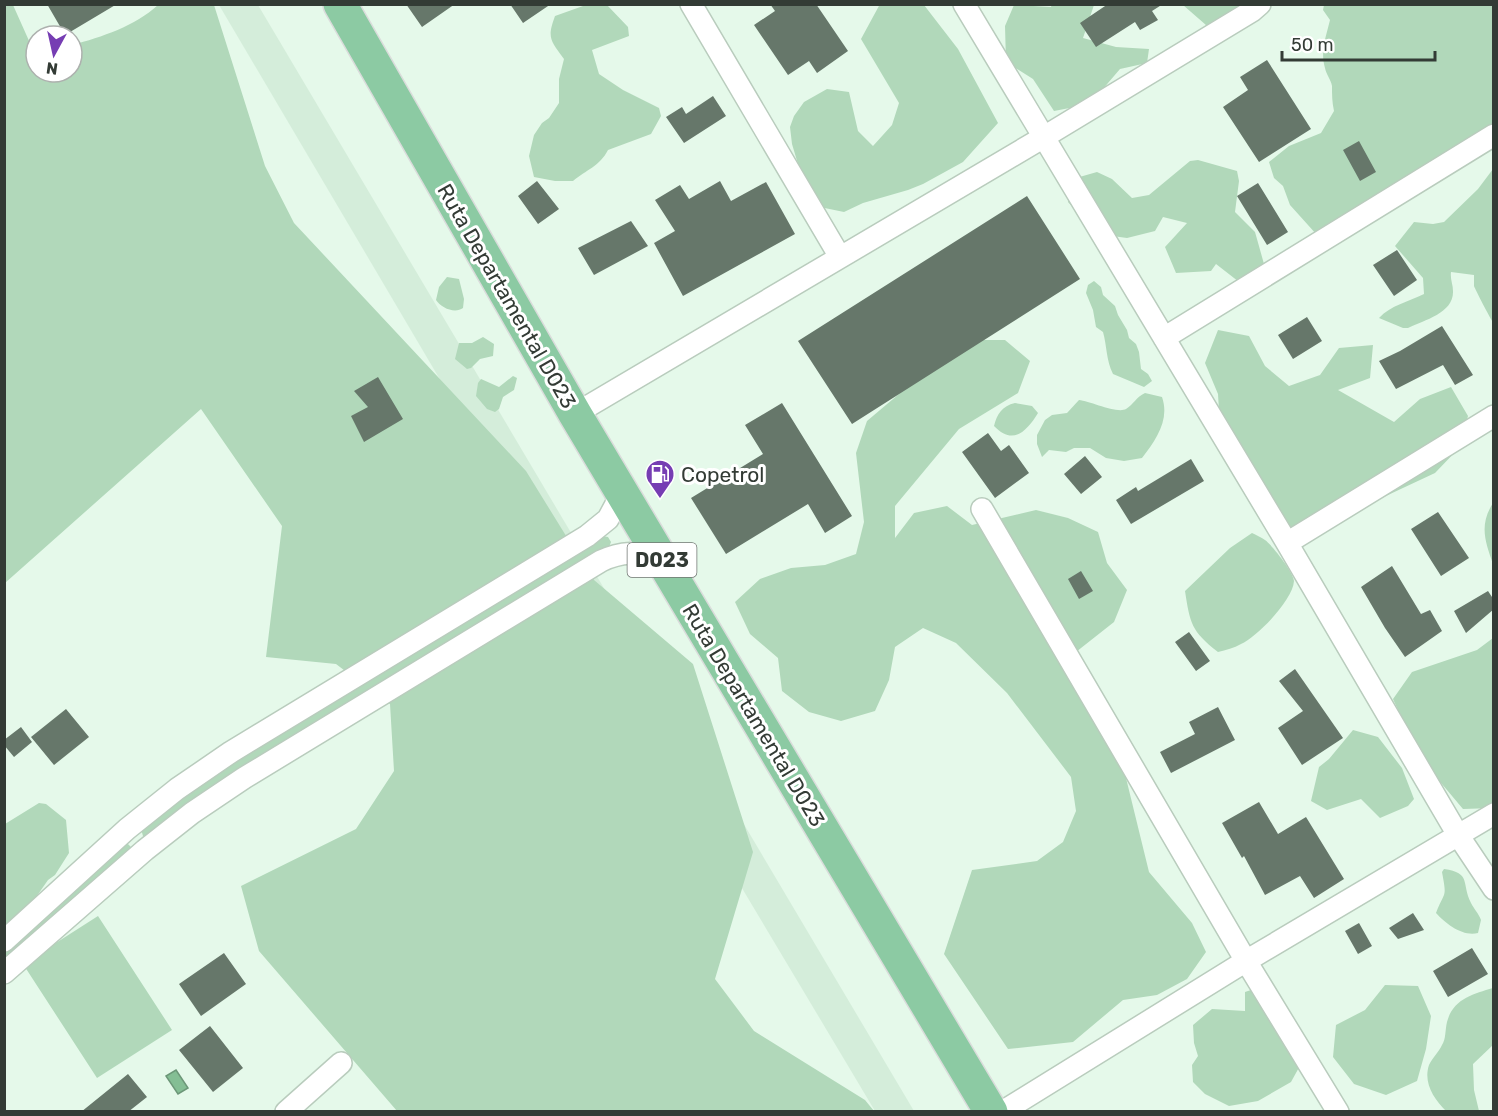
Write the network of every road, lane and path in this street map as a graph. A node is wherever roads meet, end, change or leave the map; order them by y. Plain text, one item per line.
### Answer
1 (340, 4) edge
2 (691, 4) edge
3 (964, 4) edge
4 (1260, 4) edge
5 (1494, 135) edge
6 (1044, 137) junction
7 (840, 258) junction
8 (1164, 338) junction
9 (575, 414) junction
10 (1494, 416) edge
11 (622, 493) junction
12 (982, 509) dead end
13 (1287, 543) junction
14 (660, 557) junction
15 (1494, 814) edge
16 (1458, 835) junction
17 (1494, 890) edge
18 (4, 941) edge
19 (1246, 961) junction
20 (4, 973) edge
21 (341, 1063) dead end
22 (286, 1112) edge
23 (991, 1112) edge
24 (1002, 1112) edge
25 (1338, 1112) edge

1 - 9 main road, Ruta Departamental D023 / D023
2 - 7 street
3 - 6 street
4 - 6 street
5 - 8 street
6 - 7 street
6 - 8 street
7 - 9 street
8 - 13 street
9 - 11 main road, Ruta Departamental D023 / D023
10 - 13 street
11 - 14 main road, Ruta Departamental D023 / D023
11 - 18 street
12 - 19 street
13 - 16 street
14 - 20 street
14 - 23 main road, Ruta Departamental D023 / D023
15 - 16 street
16 - 17 street
16 - 19 street
19 - 24 street
19 - 25 street
21 - 22 street

